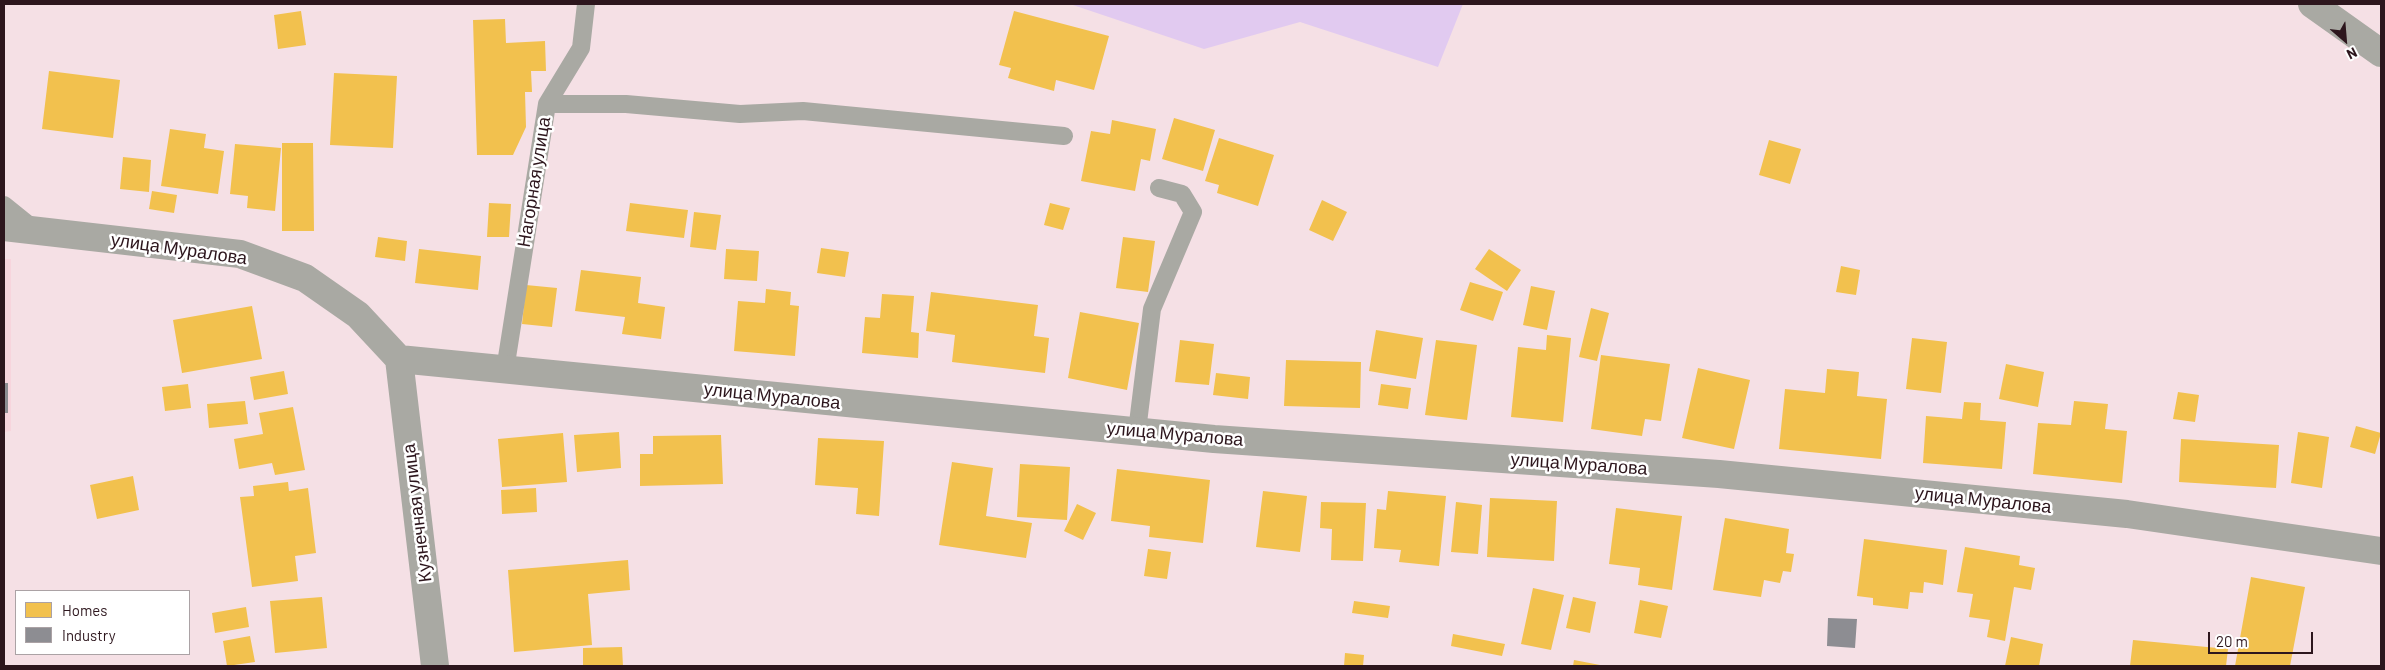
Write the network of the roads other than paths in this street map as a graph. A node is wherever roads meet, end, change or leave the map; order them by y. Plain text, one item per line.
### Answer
1 (586, 4) edge
2 (2312, 4) edge
3 (2381, 53) edge
4 (547, 104) junction
5 (1064, 136) dead end
6 (1159, 188) dead end
7 (4, 205) edge
8 (4, 227) edge
9 (35, 230) junction
10 (399, 360) junction
11 (505, 370) junction
12 (1137, 431) junction
13 (2381, 551) edge
14 (435, 666) edge

1 - 4 lane, Нагорная улица
2 - 3 street
4 - 5 lane
4 - 11 lane, Нагорная улица
6 - 12 lane
7 - 9 lane
8 - 9 street, улица Муралова
9 - 10 street, улица Муралова
10 - 11 street, улица Муралова
10 - 14 street, Кузнечная улица
11 - 12 street, улица Муралова
12 - 13 street, улица Муралова

